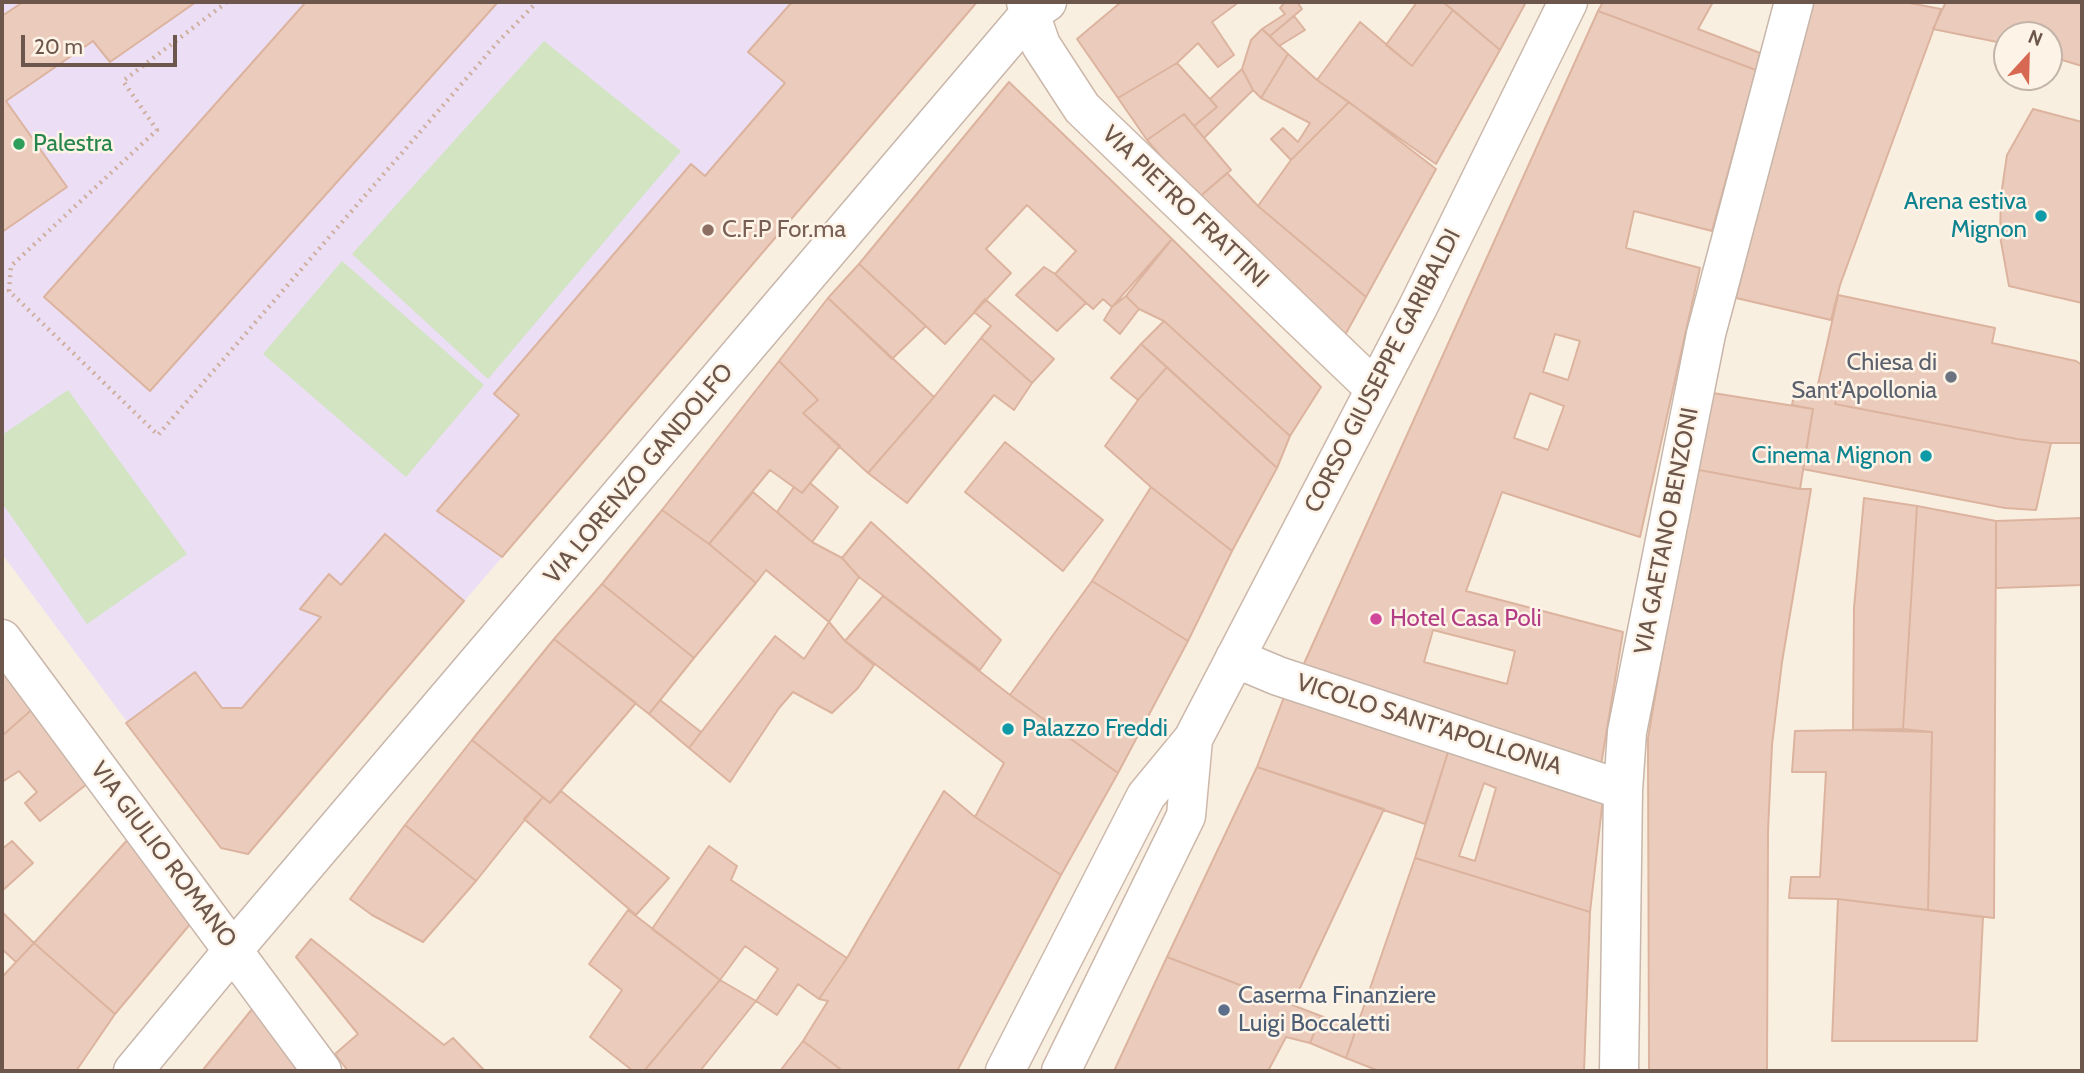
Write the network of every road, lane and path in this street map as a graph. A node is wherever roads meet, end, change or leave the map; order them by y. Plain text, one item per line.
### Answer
1 (227, 2) edge
2 (537, 2) edge
3 (1568, 2) edge
4 (1794, 2) edge
5 (1034, 6) edge
6 (1375, 389) junction
7 (2, 639) edge
8 (1235, 658) junction
9 (1193, 738) junction
10 (1623, 790) junction
11 (234, 949) junction
12 (133, 1071) edge
13 (322, 1071) edge
14 (1005, 1071) edge
15 (1061, 1071) edge
16 (1619, 1071) edge

1 - 2 path
3 - 6 street, CORSO GIUSEPPE GARIBALDI
4 - 10 street, VIA GAETANO BENZONI
5 - 6 street, VIA PIETRO FRATTINI
5 - 11 street, VIA LORENZO GANDOLFO
6 - 8 street, CORSO GIUSEPPE GARIBALDI
7 - 11 street, VIA GIULIO ROMANO
8 - 9 street, CORSO GIUSEPPE GARIBALDI
8 - 10 street, VICOLO SANT'APOLLONIA
9 - 14 street, CORSO GIUSEPPE GARIBALDI
9 - 15 street, CORSO GIUSEPPE GARIBALDI
10 - 16 street, VIA GAETANO BENZONI
11 - 12 street, VIA LORENZO GANDOLFO
11 - 13 street, VIA GIULIO ROMANO

